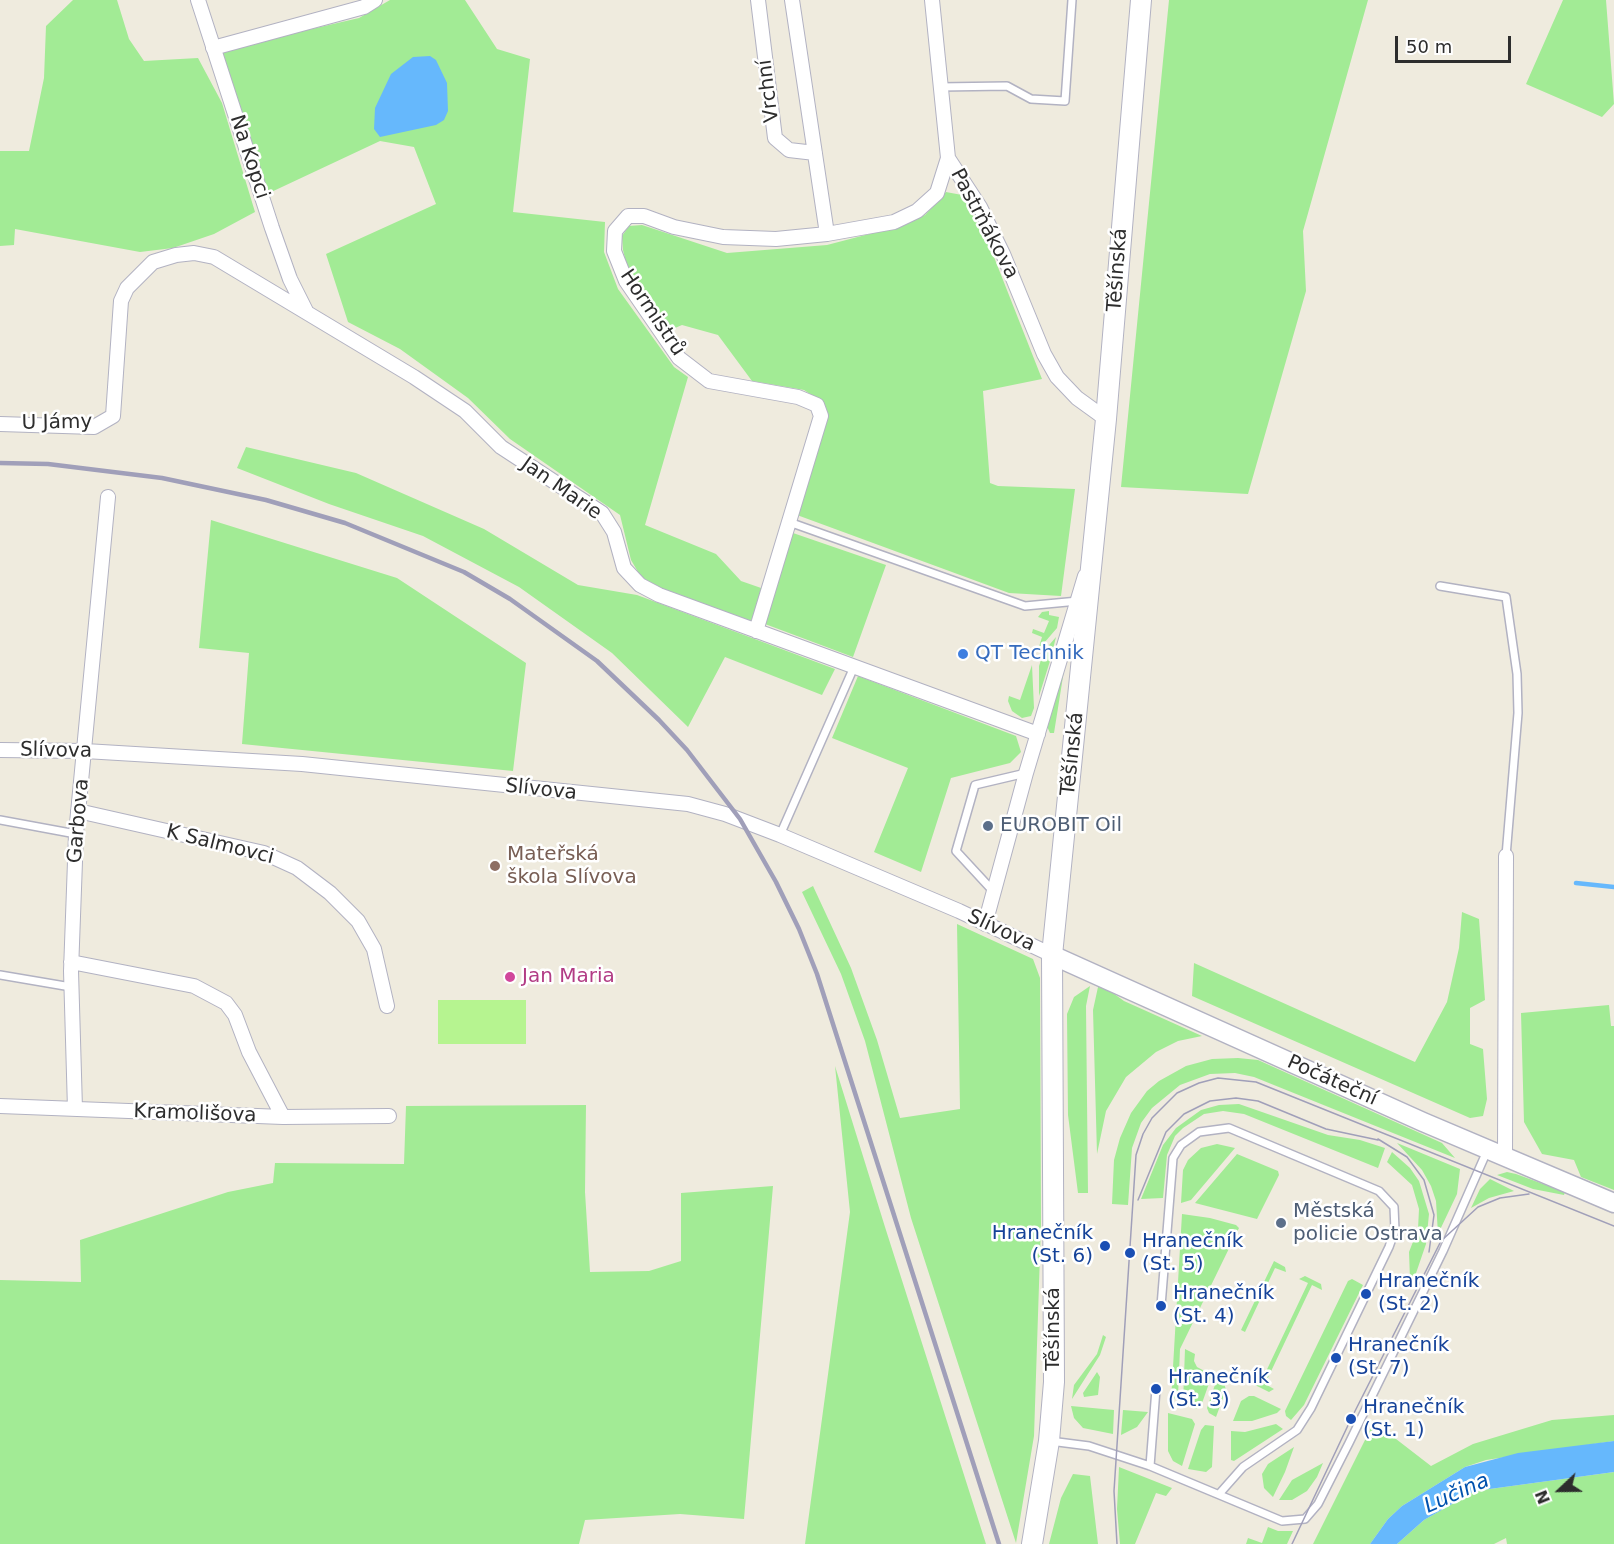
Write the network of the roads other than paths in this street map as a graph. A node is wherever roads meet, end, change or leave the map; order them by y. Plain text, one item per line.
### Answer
1 (198, 0) edge
2 (375, 0) edge
3 (759, 0) edge
4 (792, 0) edge
5 (932, 0) edge
6 (1072, 0) edge
7 (1141, 0) edge
8 (213, 48) junction
9 (940, 87) junction
10 (815, 153) junction
11 (948, 158) junction
12 (827, 234) junction
13 (306, 311) junction
14 (113, 416) joint
15 (1106, 419) junction
16 (0, 424) edge
17 (108, 497) dead end
18 (789, 522) junction
19 (1440, 586) dead end
20 (1082, 601) junction
21 (756, 631) junction
22 (854, 667) junction
23 (1038, 734) junction
24 (0, 750) edge
25 (85, 751) junction
26 (1026, 773) junction
27 (78, 811) junction
28 (0, 820) edge
29 (76, 834) junction
30 (780, 835) junction
31 (1506, 856) joint
32 (995, 893) junction
33 (985, 924) junction
34 (1052, 955) junction
35 (71, 962) junction
36 (0, 975) edge
37 (71, 987) junction
38 (387, 1006) dead end
39 (0, 1106) edge
40 (75, 1109) junction
41 (389, 1116) dead end
42 (283, 1117) junction
43 (1496, 1153) junction
44 (1614, 1203) edge
45 (1161, 1306) dead end
46 (1156, 1389) dead end
47 (1049, 1441) junction
48 (1150, 1466) junction
49 (1220, 1493) junction
50 (1032, 1544) edge

1 - 8 street, Na Kopci
2 - 8 street
3 - 10 street, Vrchní
4 - 10 street
5 - 9 street, Pastrňákova
6 - 9 lane
7 - 15 main road, Těšínská
8 - 13 street, Na Kopci
9 - 11 street, Pastrňákova
10 - 12 street
11 - 12 street, Hormistrů
11 - 15 street, Pastrňákova
12 - 18 street, Hormistrů
13 - 14 street, Jan Marie
13 - 21 street, Jan Marie
14 - 16 street, U Jámy
15 - 20 main road, Těšínská
17 - 25 street, Garbova
18 - 20 lane
18 - 21 street, Hormistrů
19 - 31 lane
20 - 23 street
20 - 34 main road, Těšínská
21 - 22 street, Jan Marie
22 - 23 street, Jan Marie
22 - 30 lane
23 - 26 street
24 - 25 street, Slívova
25 - 27 street, Garbova
25 - 30 street, Slívova
26 - 32 street
26 - 32 lane
27 - 29 street, Garbova
27 - 38 street, K Salmovci
28 - 29 lane
29 - 35 street, Garbova
30 - 33 street, Slívova
31 - 43 street
32 - 33 street
33 - 34 street, Slívova
34 - 43 street, Počáteční
34 - 47 main road, Těšínská
35 - 37 street, Garbova
35 - 42 street
36 - 37 lane
37 - 40 street, Garbova
39 - 40 street, Kramolišova
40 - 42 street, Kramolišova
41 - 42 street, Kramolišova
43 - 44 street, Počáteční
43 - 49 lane
45 - 49 lane
46 - 48 lane
47 - 48 lane
47 - 50 main road, Těšínská
48 - 49 lane

